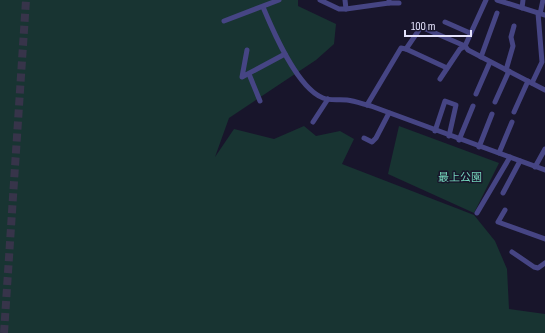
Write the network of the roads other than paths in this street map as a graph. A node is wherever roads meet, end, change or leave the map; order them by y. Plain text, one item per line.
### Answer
1 (279, 0) edge
2 (320, 0) edge
3 (345, 0) edge
4 (497, 0) edge
5 (523, 0) edge
6 (543, 0) edge
7 (484, 1) edge
8 (389, 2) edge
9 (399, 3) dead end
10 (263, 7) junction
11 (522, 8) junction
12 (346, 10) junction
13 (497, 14) dead end
14 (541, 14) edge
15 (224, 21) dead end
16 (445, 22) dead end
17 (514, 26) dead end
18 (470, 33) junction
19 (465, 46) junction
20 (406, 49) junction
21 (247, 50) dead end
22 (285, 54) junction
23 (481, 57) junction
24 (490, 62) junction
25 (447, 68) junction
26 (507, 70) junction
27 (249, 74) junction
28 (440, 79) dead end
29 (530, 82) junction
30 (545, 90) edge
31 (476, 94) dead end
32 (328, 99) junction
33 (260, 101) dead end
34 (495, 102) dead end
35 (368, 105) junction
36 (473, 106) dead end
37 (514, 112) dead end
38 (389, 113) junction
39 (492, 114) dead end
40 (312, 122) dead end
41 (512, 122) dead end
42 (435, 131) junction
43 (449, 136) junction
44 (364, 138) dead end
45 (459, 140) junction
46 (479, 146) junction
47 (545, 149) edge
48 (499, 153) junction
49 (510, 157) junction
50 (520, 161) junction
51 (535, 167) junction
52 (545, 170) edge
53 (503, 193) dead end
54 (505, 210) dead end
55 (477, 213) dead end
56 (545, 239) edge
57 (512, 252) dead end
58 (545, 263) edge

1 - 10 street
2 - 12 street
3 - 12 street
4 - 11 street
5 - 11 street
6 - 14 street
7 - 18 street
8 - 9 street
8 - 12 street
10 - 15 street
10 - 22 street
11 - 14 street
13 - 23 street
14 - 29 street
16 - 18 street
17 - 26 street
18 - 19 street
19 - 20 street
19 - 23 street
19 - 25 street
20 - 25 street
20 - 35 street
21 - 27 street
22 - 27 street
22 - 32 street
23 - 24 street
24 - 26 street
24 - 31 street
25 - 28 street
26 - 29 street
26 - 34 street
27 - 33 street
29 - 30 street
29 - 37 street
32 - 35 street
32 - 40 street
35 - 38 street
36 - 45 street
38 - 42 street
38 - 44 street
39 - 46 street
41 - 48 street
42 - 43 street
42 - 43 street
43 - 45 street
45 - 46 street
46 - 48 street
47 - 51 street
48 - 49 street
49 - 50 street
49 - 55 street
50 - 51 street
50 - 53 street
51 - 52 street
54 - 56 street
57 - 58 street

